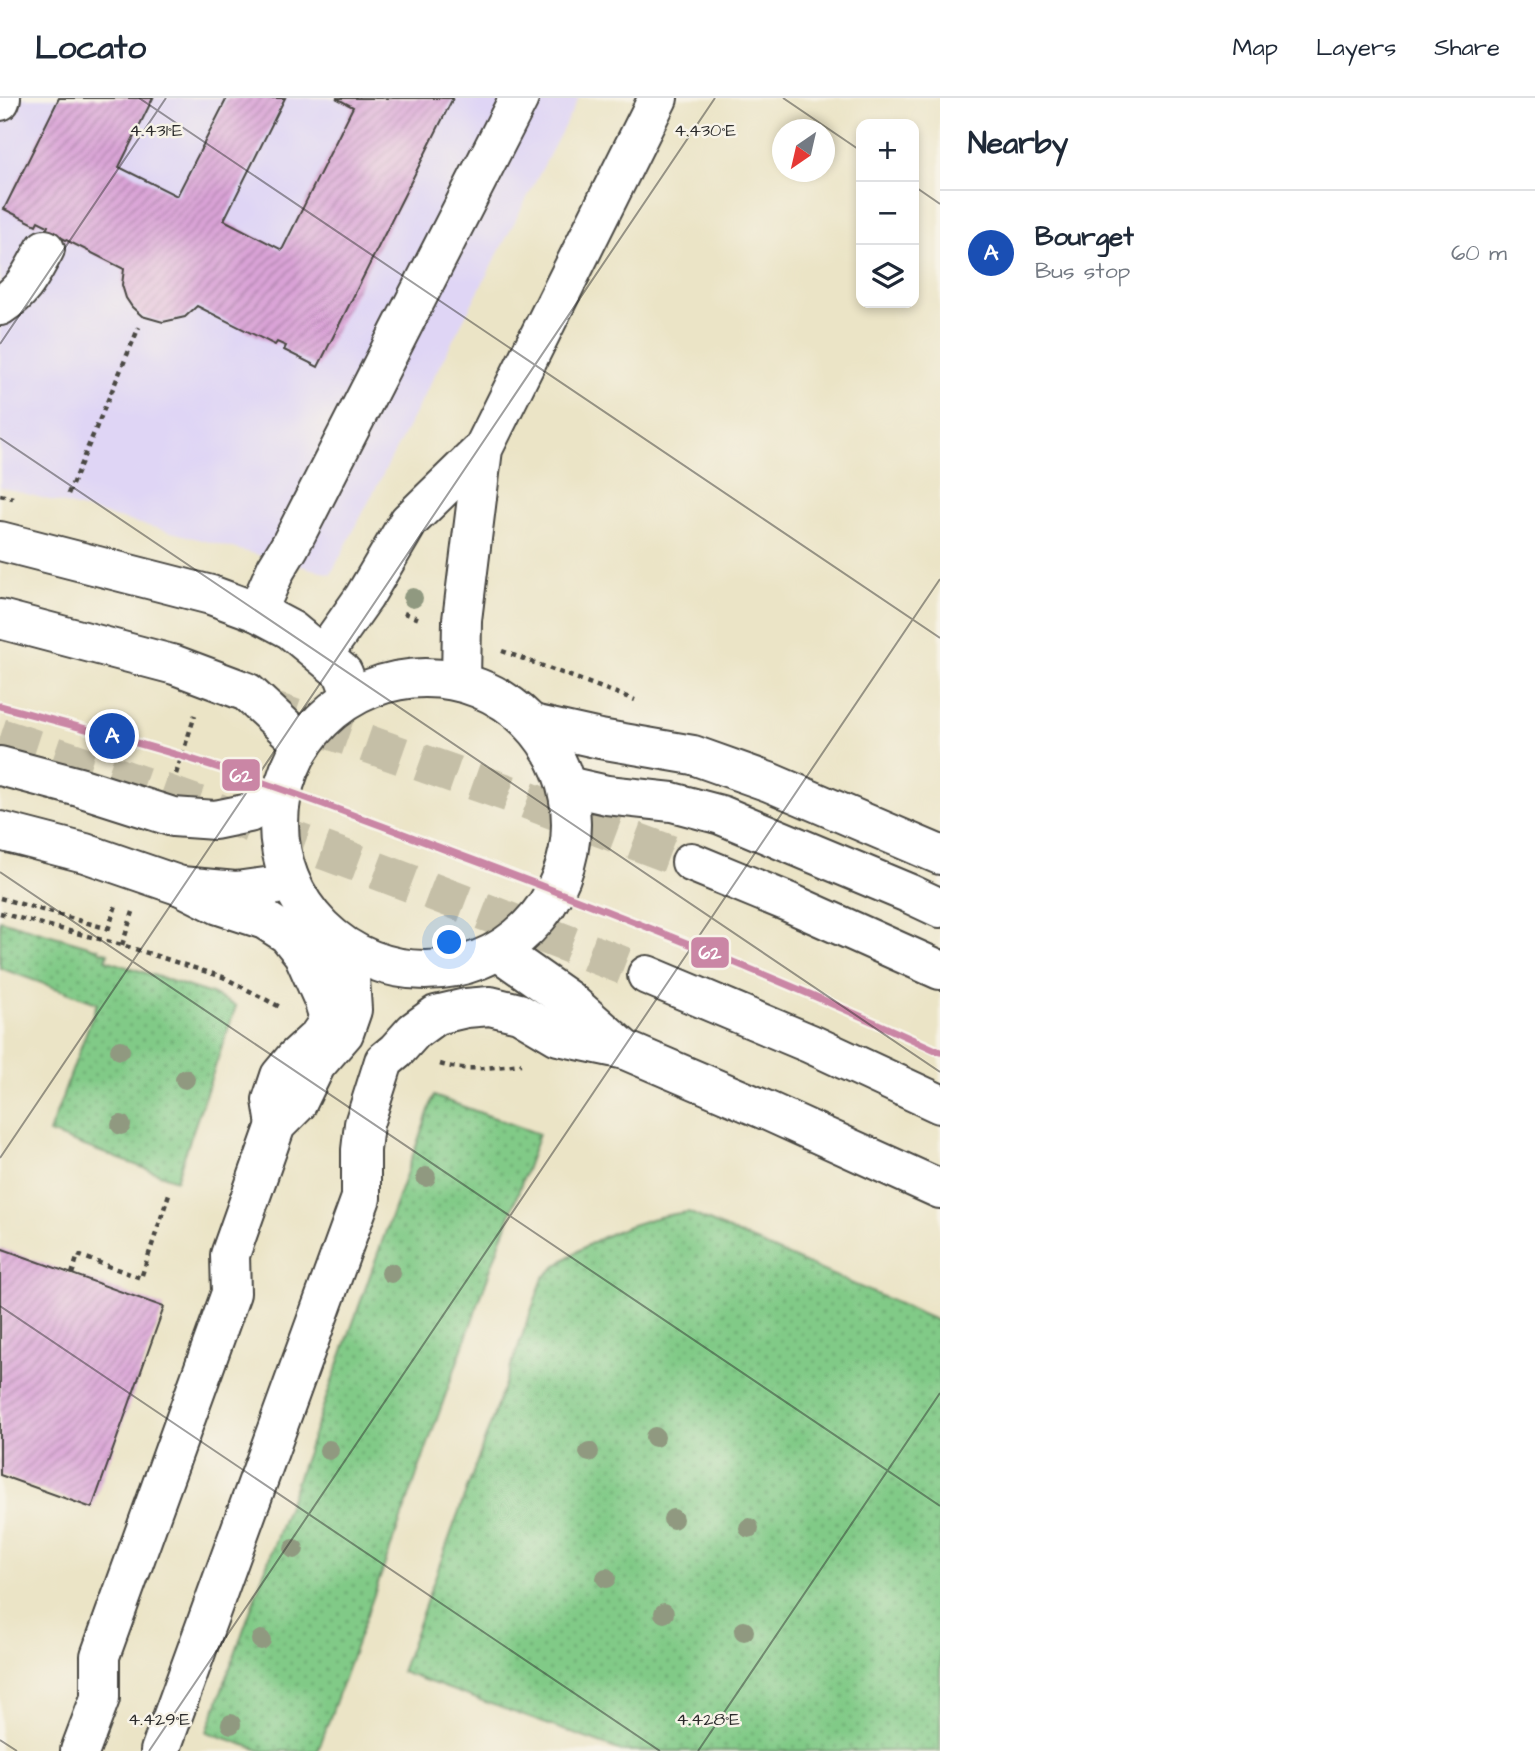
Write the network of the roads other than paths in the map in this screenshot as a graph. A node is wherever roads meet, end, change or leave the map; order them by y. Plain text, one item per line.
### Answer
1 (519, 98) edge
2 (658, 98) edge
3 (45, 249) dead end
4 (0, 306) edge
5 (483, 449) junction
6 (0, 541) edge
7 (257, 612) junction
8 (0, 619) edge
9 (323, 656) junction
10 (461, 682) junction
11 (352, 697) junction
12 (533, 724) junction
13 (303, 744) junction
14 (0, 766) edge
15 (567, 786) junction
16 (282, 793) junction
17 (0, 831) edge
18 (940, 855) edge
19 (691, 862) tunnel mouth
20 (289, 878) junction
21 (181, 886) junction
22 (940, 908) edge
23 (326, 932) junction
24 (498, 951) junction
25 (940, 970) edge
26 (647, 975) tunnel mouth
27 (625, 1050) junction
28 (940, 1104) edge
29 (276, 1125) junction
30 (940, 1189) edge
31 (80, 1751) edge
32 (160, 1751) edge

1 - 7 main road
2 - 5 main road
3 - 4 main road
5 - 9 main road
5 - 10 main road
6 - 7 main road
7 - 9 main road
8 - 13 main road
9 - 11 main road
10 - 11 main road
10 - 12 main road
11 - 13 main road
12 - 15 main road
12 - 18 main road
13 - 16 main road
14 - 16 main road
15 - 22 main road
15 - 24 main road
16 - 20 main road
17 - 21 main road
19 - 25 main road
20 - 21 main road
20 - 23 main road
21 - 29 main road
23 - 24 main road
23 - 29 main road
24 - 27 main road
26 - 28 main road
27 - 30 main road
27 - 32 main road
29 - 31 main road

